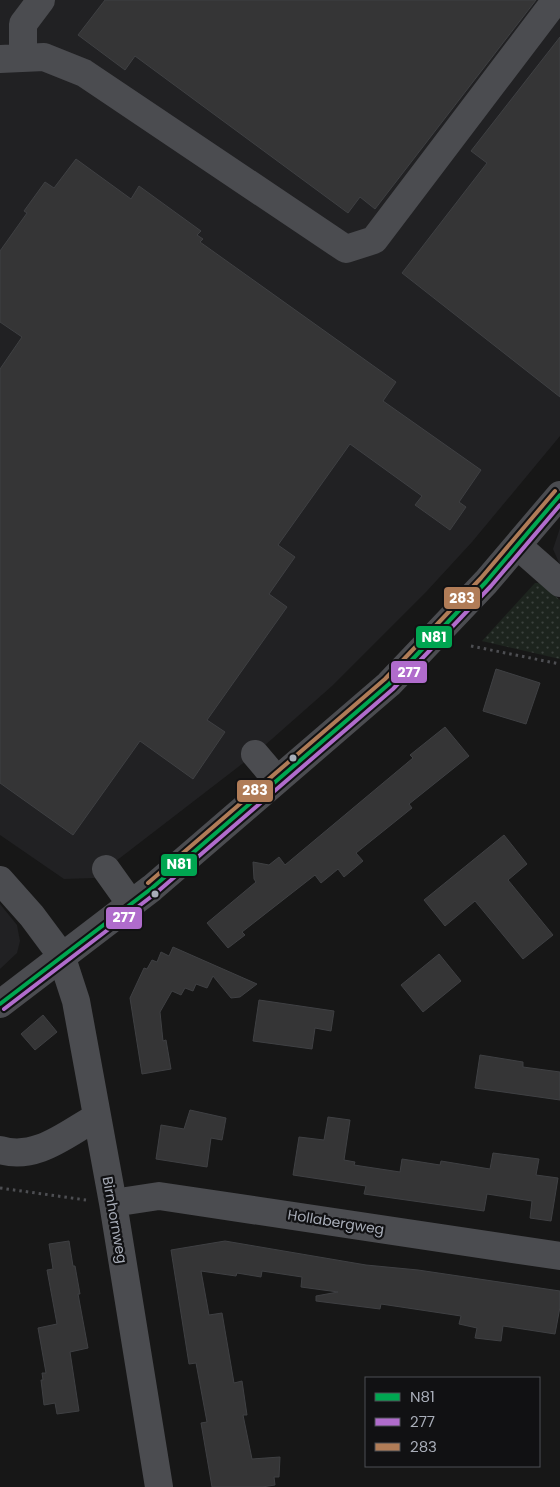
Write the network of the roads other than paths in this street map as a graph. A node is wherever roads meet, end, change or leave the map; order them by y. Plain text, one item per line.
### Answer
1 (41, 0) edge
2 (556, 0) edge
3 (11, 59) edge
4 (560, 495) edge
5 (518, 546) junction
6 (560, 583) edge
7 (255, 754) dead end
8 (278, 780) junction
9 (106, 869) dead end
10 (0, 880) edge
11 (131, 904) junction
12 (62, 955) junction
13 (0, 1004) edge
14 (97, 1117) junction
15 (0, 1150) edge
16 (101, 1201) junction
17 (560, 1256) edge
18 (159, 1487) edge

1 - 3 street
2 - 3 street
4 - 5 street
5 - 6 street
5 - 8 street
7 - 8 street
8 - 11 street
9 - 11 street
10 - 12 street
11 - 12 street
12 - 13 street
12 - 14 street, Birnhornweg
14 - 15 street
14 - 16 street, Birnhornweg
16 - 17 street, Hollabergweg
16 - 18 street, Birnhornweg

